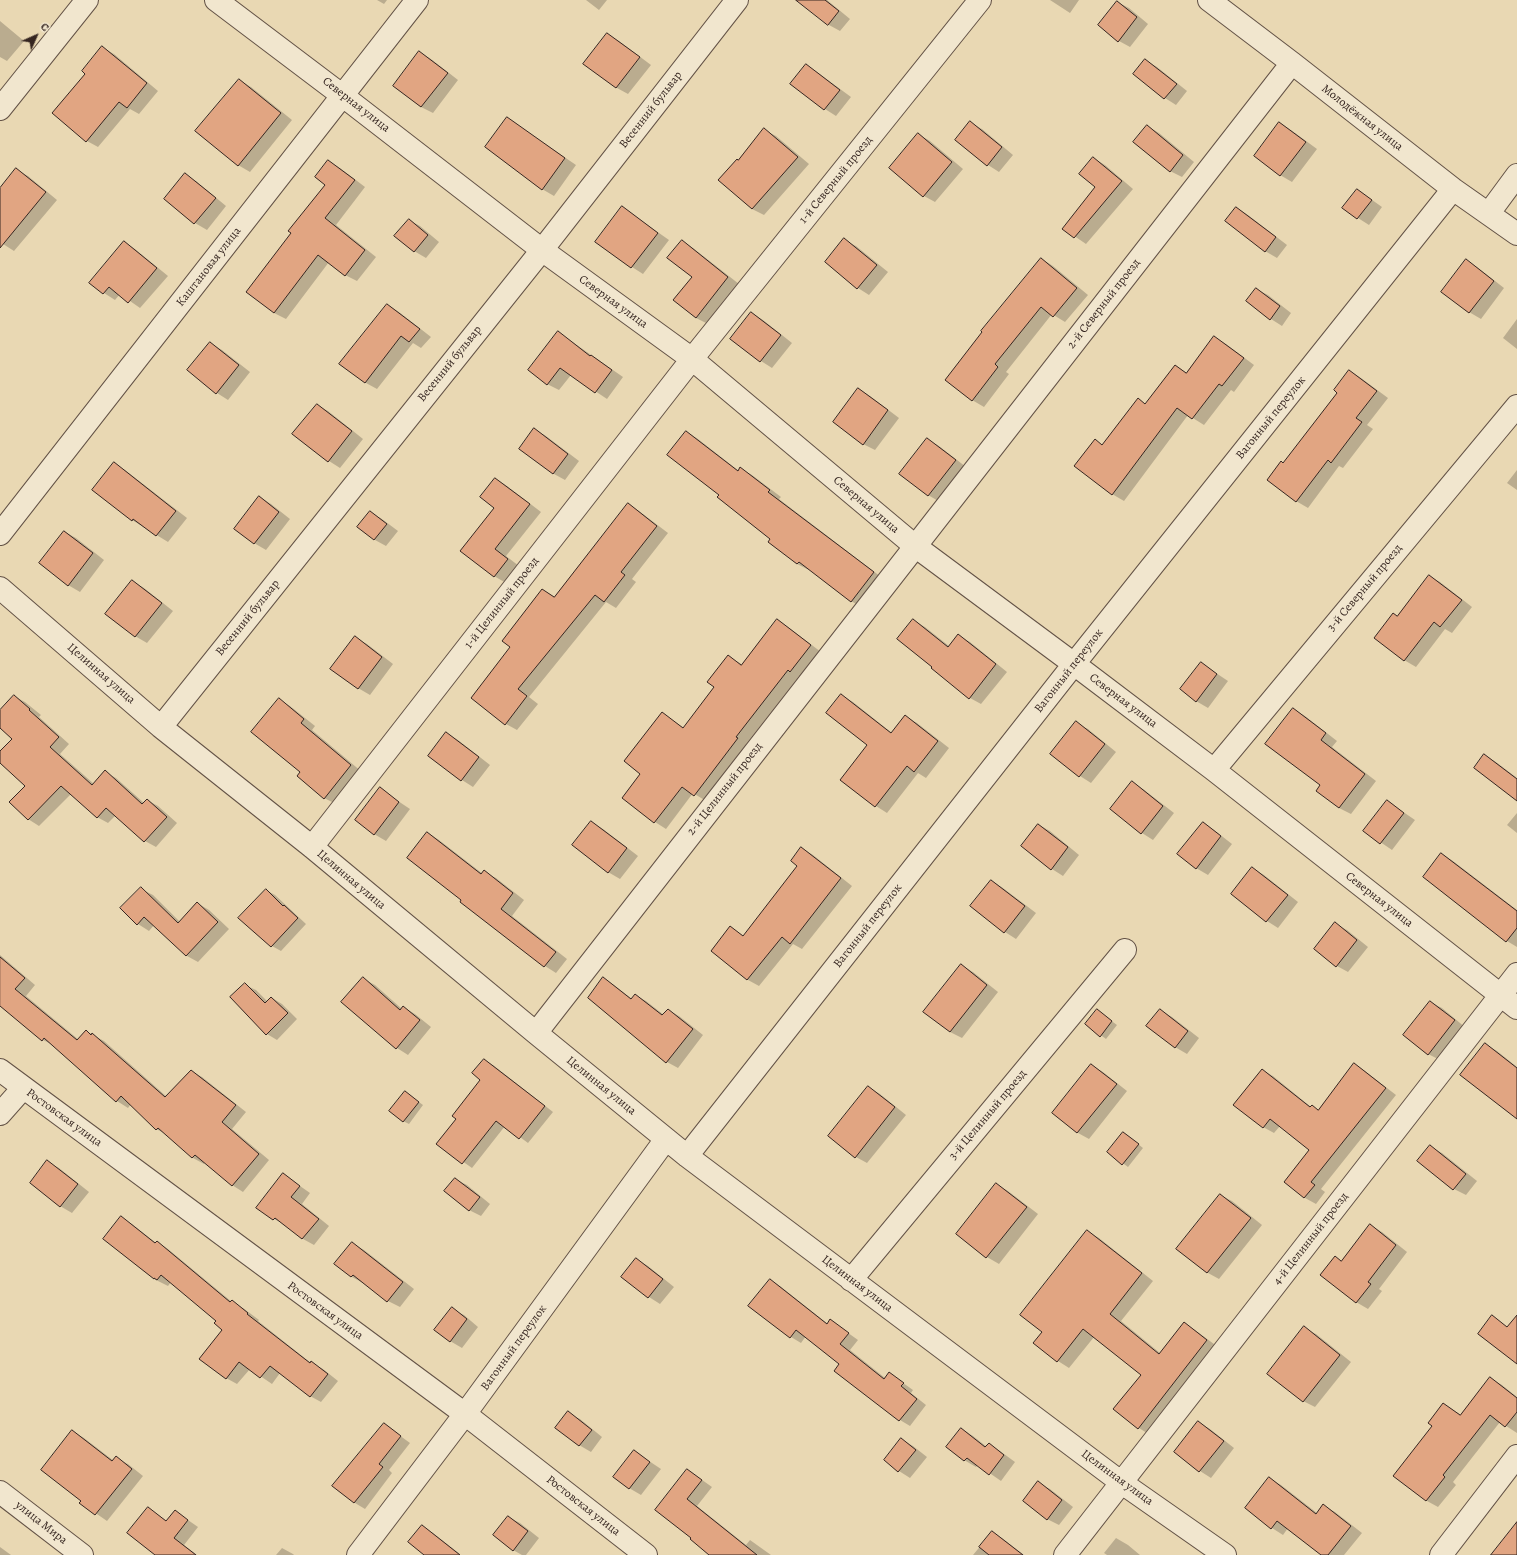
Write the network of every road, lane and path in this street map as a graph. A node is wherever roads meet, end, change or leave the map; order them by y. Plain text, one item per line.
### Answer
1 (87, 0) edge
2 (216, 0) edge
3 (417, 0) edge
4 (737, 0) edge
5 (980, 0) edge
6 (1209, 0) edge
7 (1292, 63) junction
8 (343, 96) junction
9 (0, 109) edge
10 (1517, 175) edge
11 (1453, 189) junction
12 (1489, 213) junction
13 (1517, 234) edge
14 (542, 250) junction
15 (692, 359) junction
16 (1517, 406) edge
17 (0, 534) edge
18 (915, 546) junction
19 (0, 588) edge
20 (1074, 664) junction
21 (162, 727) junction
22 (1214, 770) junction
23 (312, 847) junction
24 (1125, 950) dead end
25 (1517, 974) edge
26 (1509, 1002) edge
27 (536, 1033) junction
28 (0, 1070) edge
29 (23, 1088) junction
30 (0, 1114) edge
31 (666, 1139) junction
32 (688, 1156) junction
33 (851, 1280) junction
34 (465, 1414) junction
35 (1517, 1456) edge
36 (1122, 1483) junction
37 (0, 1492) edge
38 (82, 1555) edge
39 (358, 1555) edge
40 (646, 1555) edge
41 (1065, 1555) edge
42 (1225, 1555) edge
43 (1441, 1555) edge

1 - 9 street
2 - 8 street, Северная улица
3 - 8 street, Каштановая улица
4 - 14 street, Весенний бульвар
5 - 15 street, 1-й Северный проезд
6 - 7 street, Молодёжная улица
7 - 11 street, Молодёжная улица
7 - 18 street, 2-й Северный проезд
8 - 14 street, Северная улица
8 - 17 street, Каштановая улица
10 - 12 street
11 - 12 street, Молодёжная улица
11 - 20 street, Вагонный переулок
12 - 13 street, Молодёжная улица
14 - 15 street, Северная улица
14 - 21 street, Весенний бульвар
15 - 18 street, Северная улица
15 - 23 street, 1-й Целинный проезд
16 - 22 street, 3-й Северный проезд
18 - 20 street, Северная улица
18 - 27 street, 2-й Целинный проезд
19 - 21 street, Целинная улица
20 - 22 street, Северная улица
20 - 32 street, Вагонный переулок
21 - 23 street, Целинная улица
22 - 26 street, Северная улица
23 - 27 street, Целинная улица
24 - 33 street, 3-й Целинный проезд
25 - 26 street, 4-й Целинный проезд
26 - 36 street, 4-й Целинный проезд
27 - 31 street, Целинная улица
28 - 29 street, Ростовская улица
29 - 30 street
29 - 34 street, Ростовская улица
31 - 32 street, Целинная улица
31 - 34 street, Вагонный переулок
32 - 33 street, Целинная улица
33 - 36 street, Целинная улица
34 - 39 street, Вагонный переулок
34 - 40 street, Ростовская улица
35 - 43 street
36 - 41 street, 4-й Целинный проезд
36 - 42 street, Целинная улица
37 - 38 street, улица Мира

